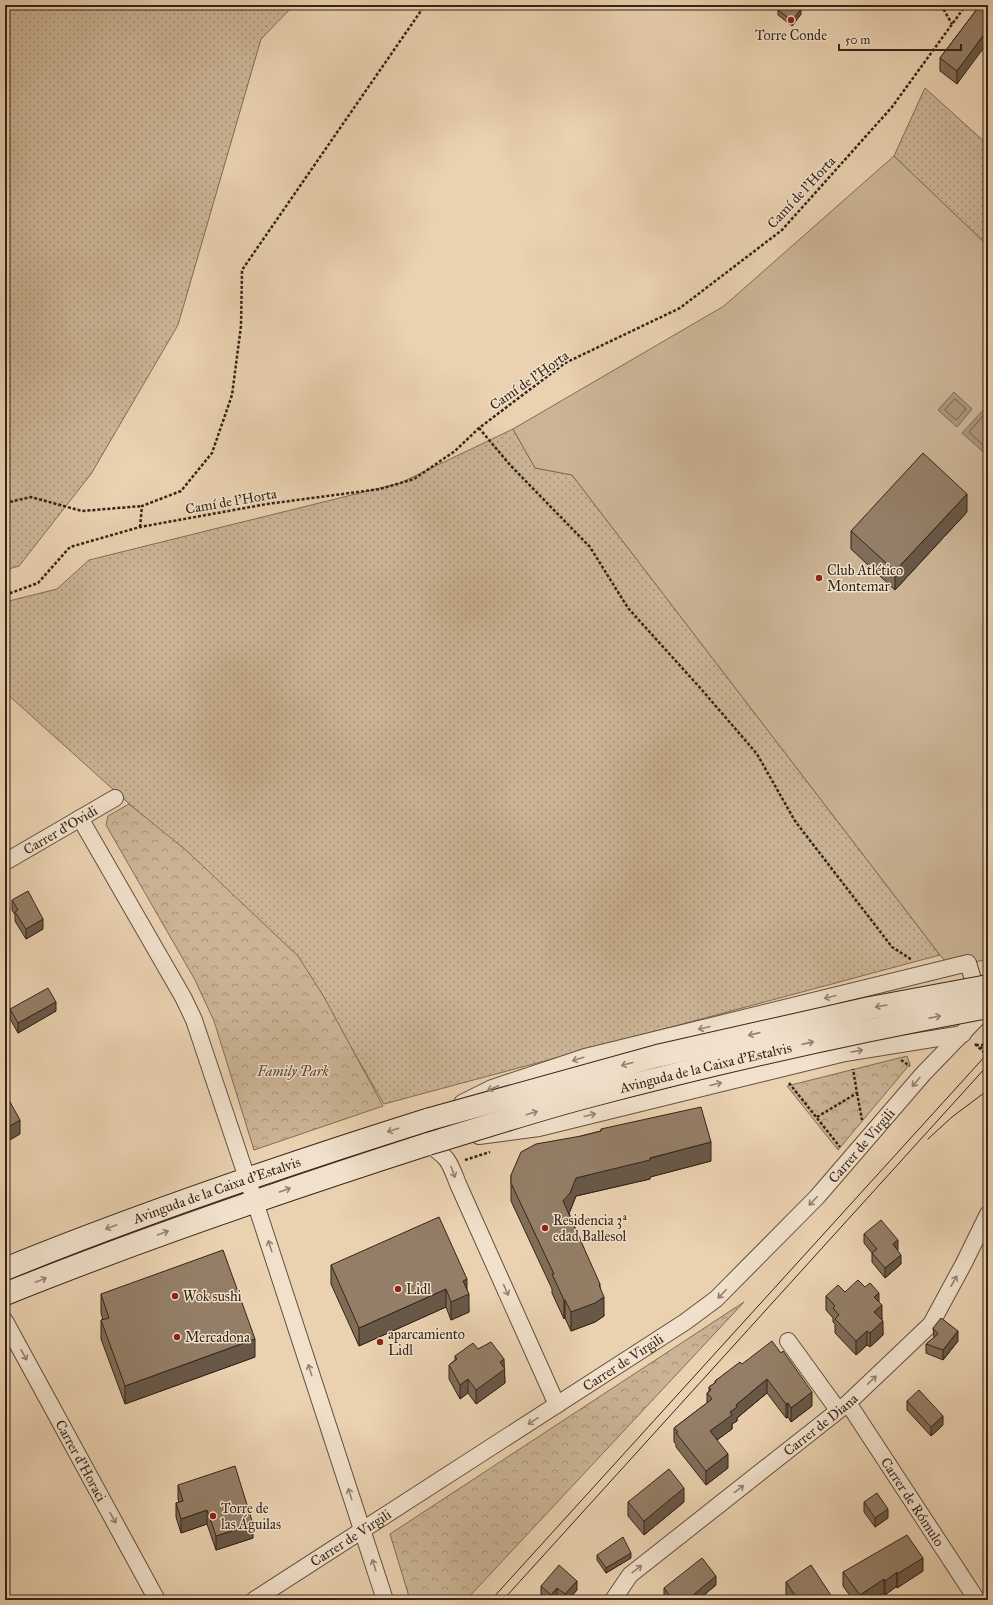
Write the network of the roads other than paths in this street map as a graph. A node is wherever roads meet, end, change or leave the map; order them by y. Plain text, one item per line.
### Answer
1 (115, 798) dead end
2 (80, 818) junction
3 (5, 862) edge
4 (968, 963) joint
5 (988, 986) edge
6 (988, 1007) edge
7 (963, 1034) junction
8 (928, 1039) junction
9 (938, 1059) junction
10 (430, 1119) junction
11 (428, 1144) junction
12 (246, 1178) junction
13 (254, 1201) junction
14 (988, 1214) edge
15 (5, 1269) edge
16 (5, 1294) edge
17 (5, 1321) edge
18 (788, 1340) dead end
19 (557, 1405) junction
20 (843, 1407) junction
21 (362, 1531) junction
22 (158, 1600) edge
23 (254, 1600) edge
24 (385, 1600) edge
25 (613, 1600) edge
26 (977, 1600) edge

1 - 2 street, Carrer d'Ovidi
2 - 3 street, Carrer d'Ovidi
2 - 12 street
4 - 7 street, Carrer de Virgili
4 -> 10 street, Avinguda de la Caixa d'Estalvis
5 -> 10 main road, Avinguda de la Caixa d'Estalvis, bridge
11 -> 6 main road, Avinguda de la Caixa d'Estalvis, bridge
7 - 8 street, Avinguda de la Caixa d'Estalvis
7 - 9 street, Carrer de Virgili
8 - 9 street
11 -> 8 street, Avinguda de la Caixa d'Estalvis
9 -> 19 street, Carrer de Virgili
10 -> 12 main road, Avinguda de la Caixa d'Estalvis
13 -> 11 main road, Avinguda de la Caixa d'Estalvis
11 -> 19 street
12 - 13 street
12 -> 15 main road, Avinguda de la Caixa d'Estalvis
16 -> 13 main road, Avinguda de la Caixa d'Estalvis
21 -> 13 street
20 -> 14 street, Carrer de Diana
17 -> 22 street, Carrer d'Horaci
18 - 20 street, Carrer de Rómulo
19 -> 21 street, Carrer de Virgili
25 -> 20 street, Carrer de Diana
20 - 26 street, Carrer de Rómulo
21 - 23 street, Carrer de Virgili
24 -> 21 street

